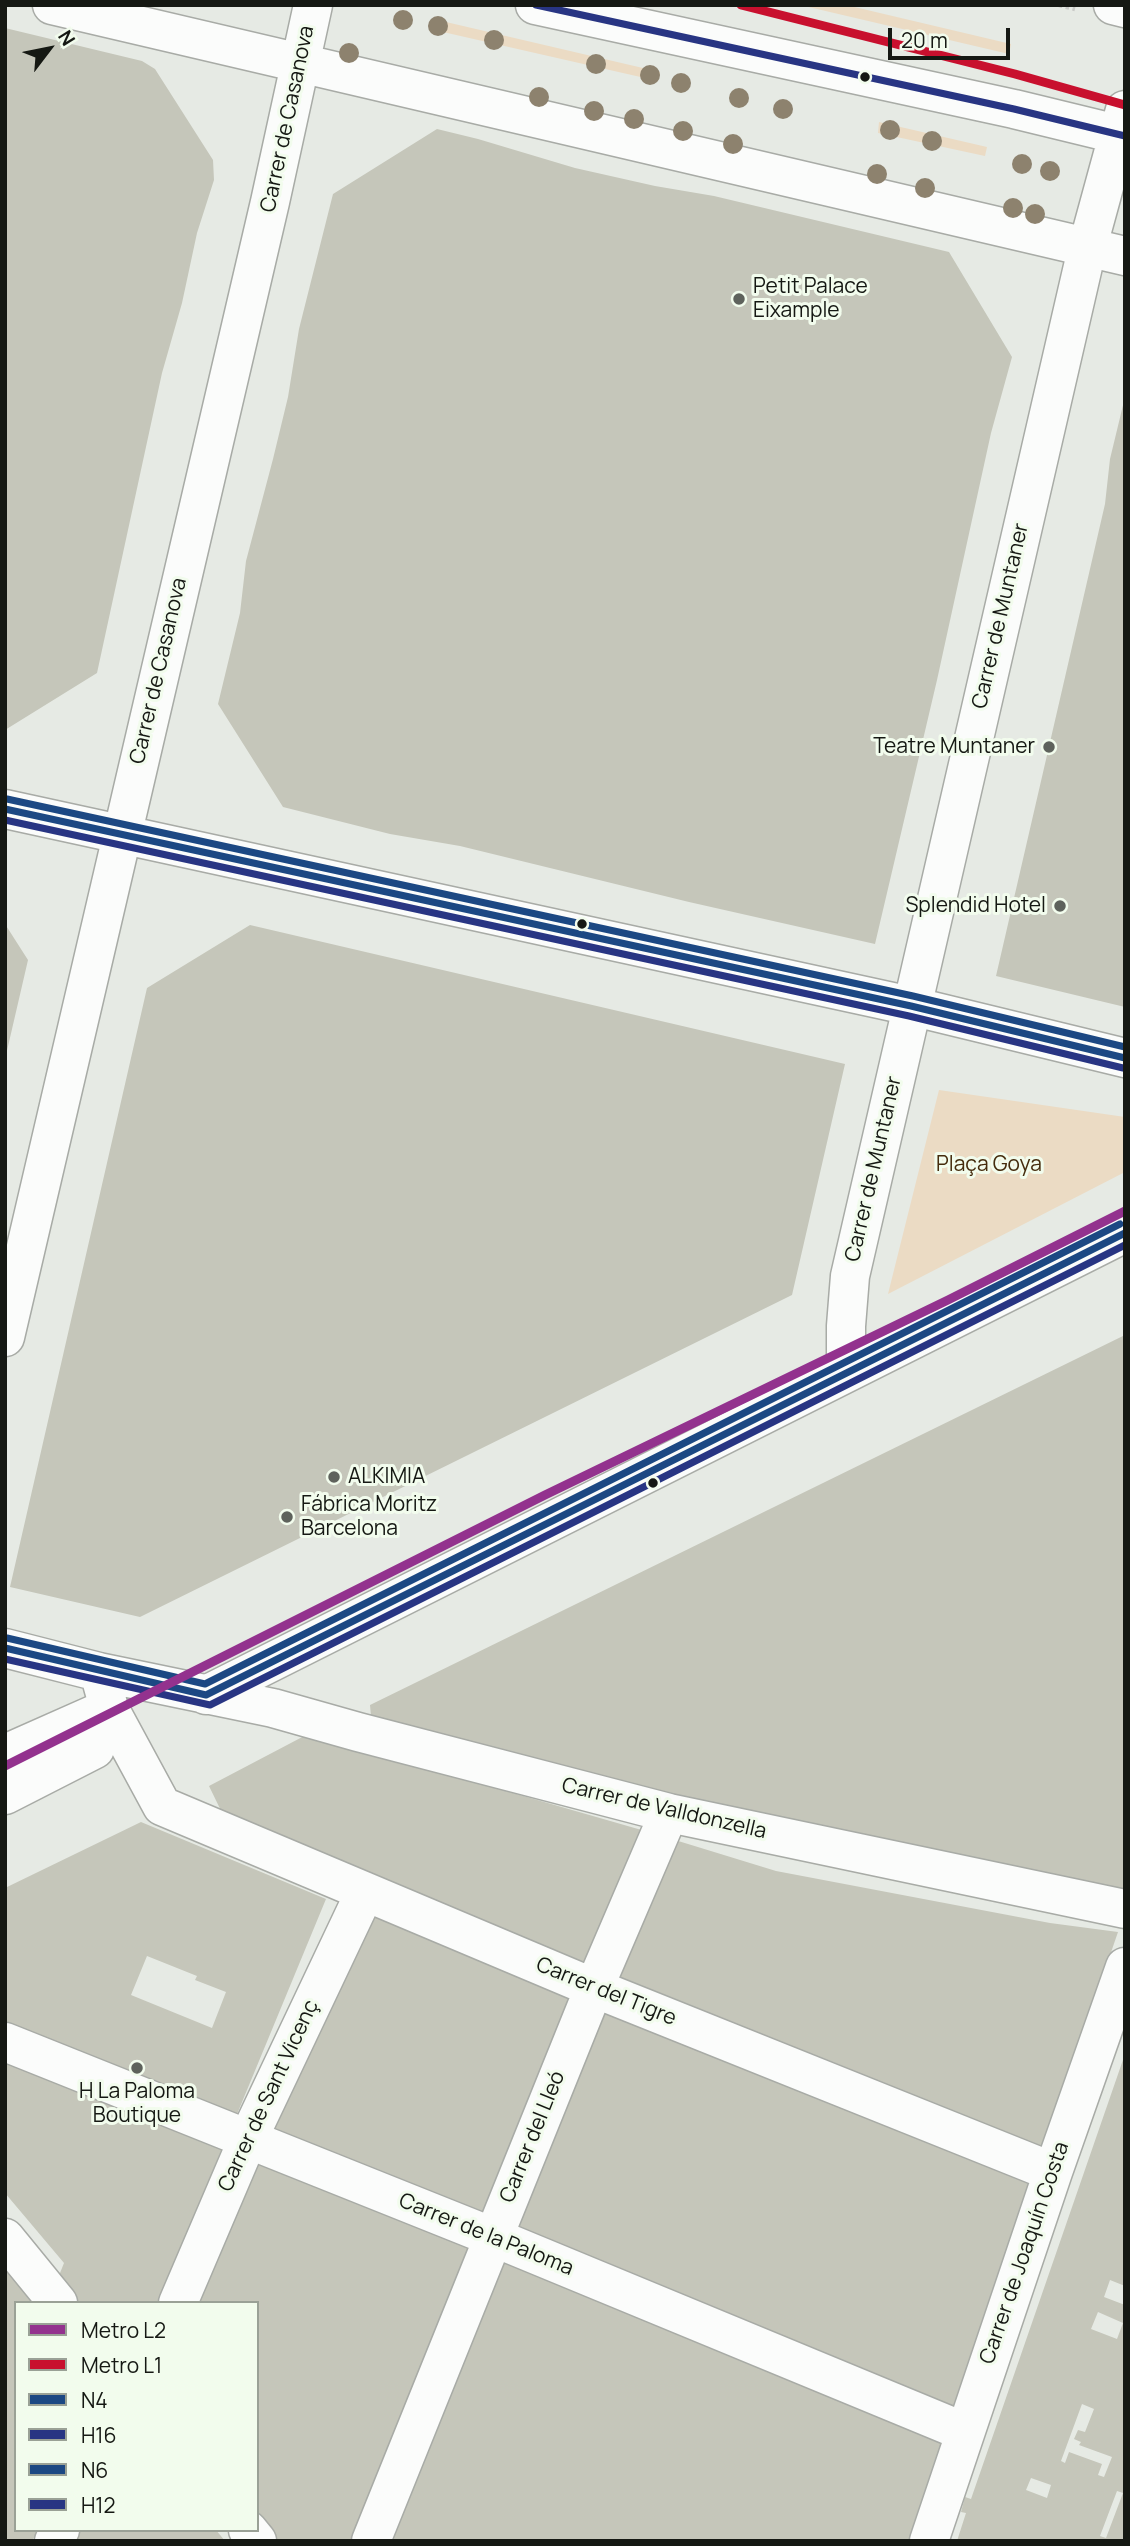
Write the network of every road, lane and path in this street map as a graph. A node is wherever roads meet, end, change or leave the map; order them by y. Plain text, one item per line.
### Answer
1 (52, 5) edge
2 (313, 5) edge
3 (535, 5) edge
4 (1113, 5) edge
5 (1125, 8) edge
6 (302, 63) junction
7 (1122, 127) edge
8 (1087, 249) junction
9 (1125, 256) edge
10 (5, 809) edge
11 (121, 836) junction
12 (911, 1006) junction
13 (1125, 1058) edge
14 (1125, 1233) edge
15 (5, 1337) edge
16 (845, 1372) junction
17 (5, 1648) edge
18 (99, 1672) junction
19 (206, 1695) junction
20 (109, 1708) junction
21 (95, 1749) dead end
22 (5, 1754) edge
23 (5, 1795) edge
24 (669, 1813) junction
25 (365, 1892) junction
26 (1125, 1909) edge
27 (1125, 1967) edge
28 (594, 1988) junction
29 (5, 2042) edge
30 (248, 2139) junction
31 (1053, 2172) junction
32 (493, 2237) junction
33 (5, 2238) edge
34 (56, 2301) edge
35 (179, 2301) edge
36 (965, 2432) junction
37 (371, 2541) edge
38 (929, 2541) edge

1 - 6 street
2 - 6 street, Carrer de Casanova
3 - 7 street
4 - 5 street
6 - 8 street
6 - 11 street, Carrer de Casanova
7 - 8 street, Carrer de Muntaner
8 - 9 street
8 - 12 street, Carrer de Muntaner
10 - 11 street
11 - 12 street
11 - 15 street, Carrer de Casanova
12 - 13 street
12 - 16 street, Carrer de Muntaner
14 - 16 street
16 - 19 street
17 - 18 street, Carrer de Valldonzella
18 - 19 street, Carrer de Valldonzella
18 - 20 street
19 - 24 street, Carrer de Valldonzella
20 - 22 street
20 - 25 street, Carrer del Tigre
21 - 23 street
24 - 26 street, Carrer de Valldonzella
24 - 28 street, Carrer del Lleó
25 - 28 street, Carrer del Tigre
25 - 30 street, Carrer de Sant Vicenç
27 - 31 street, Carrer de Joaquín Costa
28 - 31 street, Carrer del Tigre
28 - 32 street, Carrer del Lleó
29 - 30 street, Carrer de la Paloma
30 - 32 street, Carrer de la Paloma
30 - 35 street, Carrer de Sant Vicenç
31 - 36 street, Carrer de Joaquín Costa
32 - 36 street, Carrer de la Paloma
32 - 37 street, Carrer del Lleó
33 - 34 street
36 - 38 street, Carrer de Joaquín Costa

